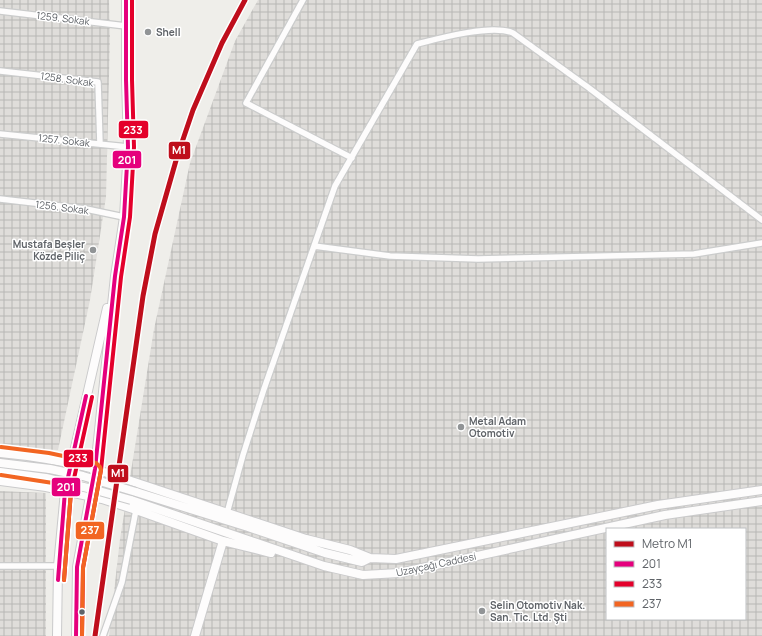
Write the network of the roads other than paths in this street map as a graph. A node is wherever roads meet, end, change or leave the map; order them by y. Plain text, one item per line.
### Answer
1 (126, 0) edge
2 (303, 0) edge
3 (0, 11) edge
4 (126, 26) junction
5 (0, 71) edge
6 (0, 134) edge
7 (100, 144) junction
8 (128, 147) junction
9 (352, 158) junction
10 (0, 199) edge
11 (124, 217) junction
12 (762, 220) edge
13 (762, 244) edge
14 (314, 246) junction
15 (115, 276) junction
16 (0, 453) edge
17 (71, 463) junction
18 (0, 464) edge
19 (94, 469) junction
20 (0, 472) edge
21 (0, 481) edge
22 (762, 490) edge
23 (65, 491) junction
24 (89, 496) junction
25 (762, 500) edge
26 (136, 510) junction
27 (227, 513) junction
28 (223, 541) junction
29 (370, 558) junction
30 (305, 560) junction
31 (0, 566) edge
32 (58, 566) junction
33 (57, 636) edge
34 (76, 636) edge
35 (103, 636) edge
36 (195, 636) edge

1 - 4 main road
2 - 9 street
3 - 4 street, 1259. Sokak
4 - 8 main road
5 - 7 street, 1258. Sokak
6 - 7 street, 1257. Sokak
7 - 8 street, 1257. Sokak
8 - 11 main road
9 - 12 street
9 - 14 street
10 - 11 street, 1256. Sokak
11 - 15 main road
13 - 14 street
14 - 27 street
15 - 17 main road
15 - 19 main road
16 - 17 main road
17 - 19 main road
17 - 23 main road
18 - 29 main road, Uzayçağı Caddesi, bridge
19 - 24 main road
19 - 27 main road
20 - 30 main road, Uzayçağı Caddesi, bridge
21 - 23 main road
22 - 29 main road, Uzayçağı Caddesi
23 - 24 main road
23 - 32 main road
24 - 26 main road
24 - 34 main road
25 - 30 main road, Uzayçağı Caddesi
26 - 28 main road
26 - 35 street
27 - 29 main road
28 - 30 main road
28 - 36 main road
31 - 32 street
32 - 33 main road

